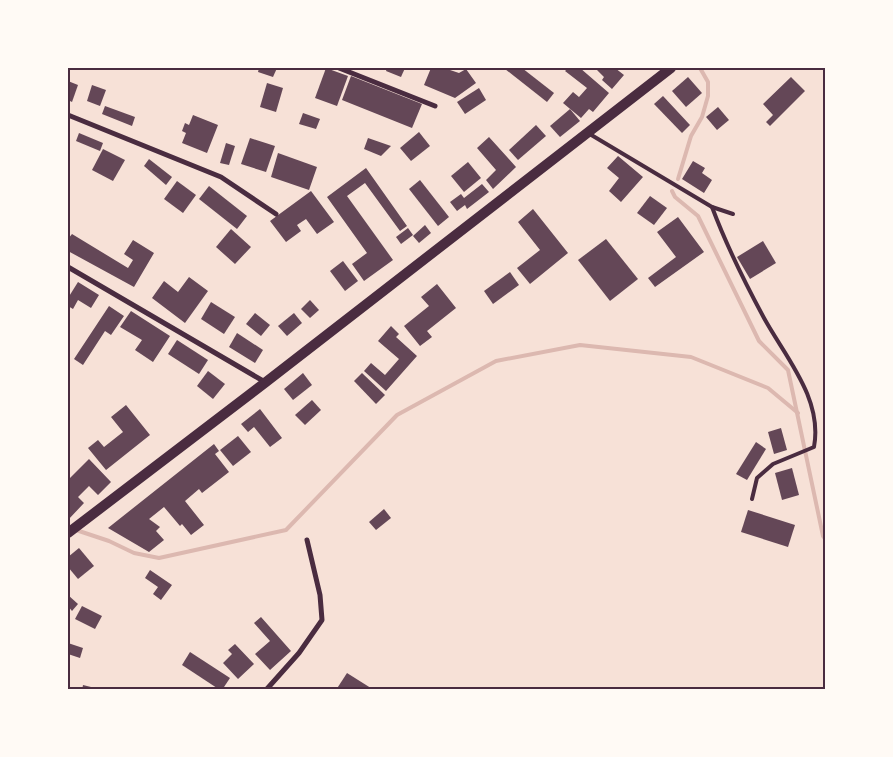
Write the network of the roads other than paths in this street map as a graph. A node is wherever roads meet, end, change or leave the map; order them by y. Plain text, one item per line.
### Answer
1 (339, 68) edge
2 (671, 68) edge
3 (435, 106) dead end
4 (68, 115) edge
5 (586, 133) junction
6 (712, 207) junction
7 (276, 214) dead end
8 (733, 214) dead end
9 (68, 268) edge
10 (266, 382) junction
11 (752, 499) dead end
12 (68, 533) edge
13 (308, 540) dead end
14 (266, 690) edge

1 - 3 street
2 - 5 main road
4 - 7 street
5 - 6 lane
5 - 10 main road
6 - 8 lane
6 - 11 lane
9 - 10 street
10 - 12 main road
13 - 14 street

